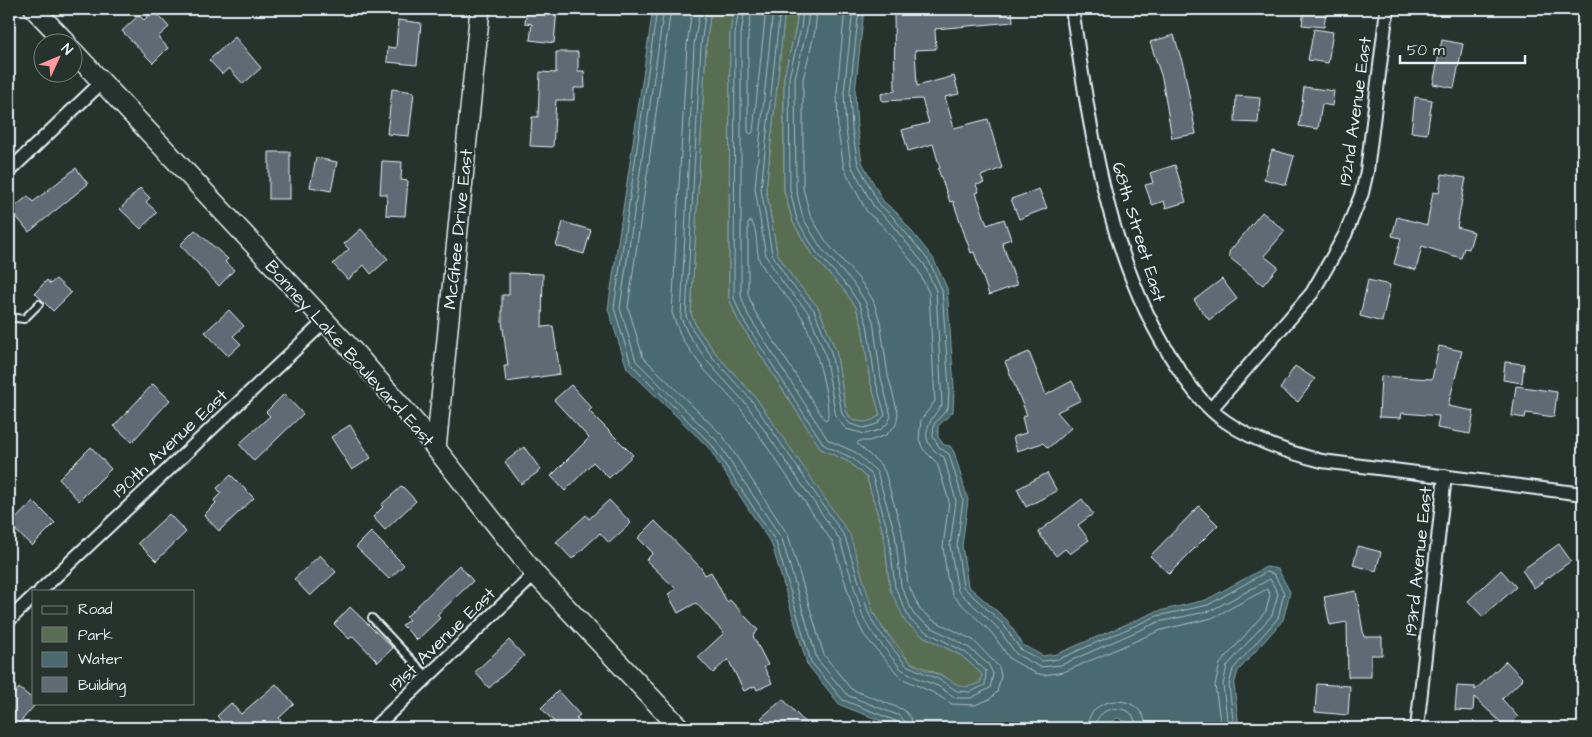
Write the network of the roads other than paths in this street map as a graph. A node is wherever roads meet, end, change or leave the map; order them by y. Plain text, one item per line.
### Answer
1 (34, 9) edge
2 (480, 9) edge
3 (1072, 9) edge
4 (1387, 9) edge
5 (56, 32) edge
6 (82, 61) edge
7 (102, 82) junction
8 (9, 171) edge
9 (39, 304) dead end
10 (9, 317) edge
11 (325, 321) junction
12 (1211, 409) junction
13 (436, 449) junction
14 (1445, 476) junction
15 (1583, 494) edge
16 (535, 574) junction
17 (41, 590) edge
18 (32, 598) edge
19 (372, 618) dead end
20 (9, 620) edge
21 (428, 677) junction
22 (374, 728) edge
23 (680, 728) edge
24 (1417, 728) edge

1 - 5 street
2 - 13 street, McGhee Drive East
3 - 12 street, 68th Street East
4 - 12 street, 192nd Avenue East
6 - 7 street, Bonney Lake Boulevard East
7 - 8 street
7 - 11 street, Bonney Lake Boulevard East
9 - 10 lane
11 - 13 street, Bonney Lake Boulevard East
11 - 17 street, 190th Avenue East
12 - 14 street, 68th Street East
13 - 16 street, Bonney Lake Boulevard East
14 - 15 street, 193rd Avenue East
14 - 24 street, 193rd Avenue East
16 - 21 street, 191st Avenue East
16 - 23 street, Bonney Lake Boulevard East
18 - 20 street
19 - 21 lane
21 - 22 street, 191st Avenue East

